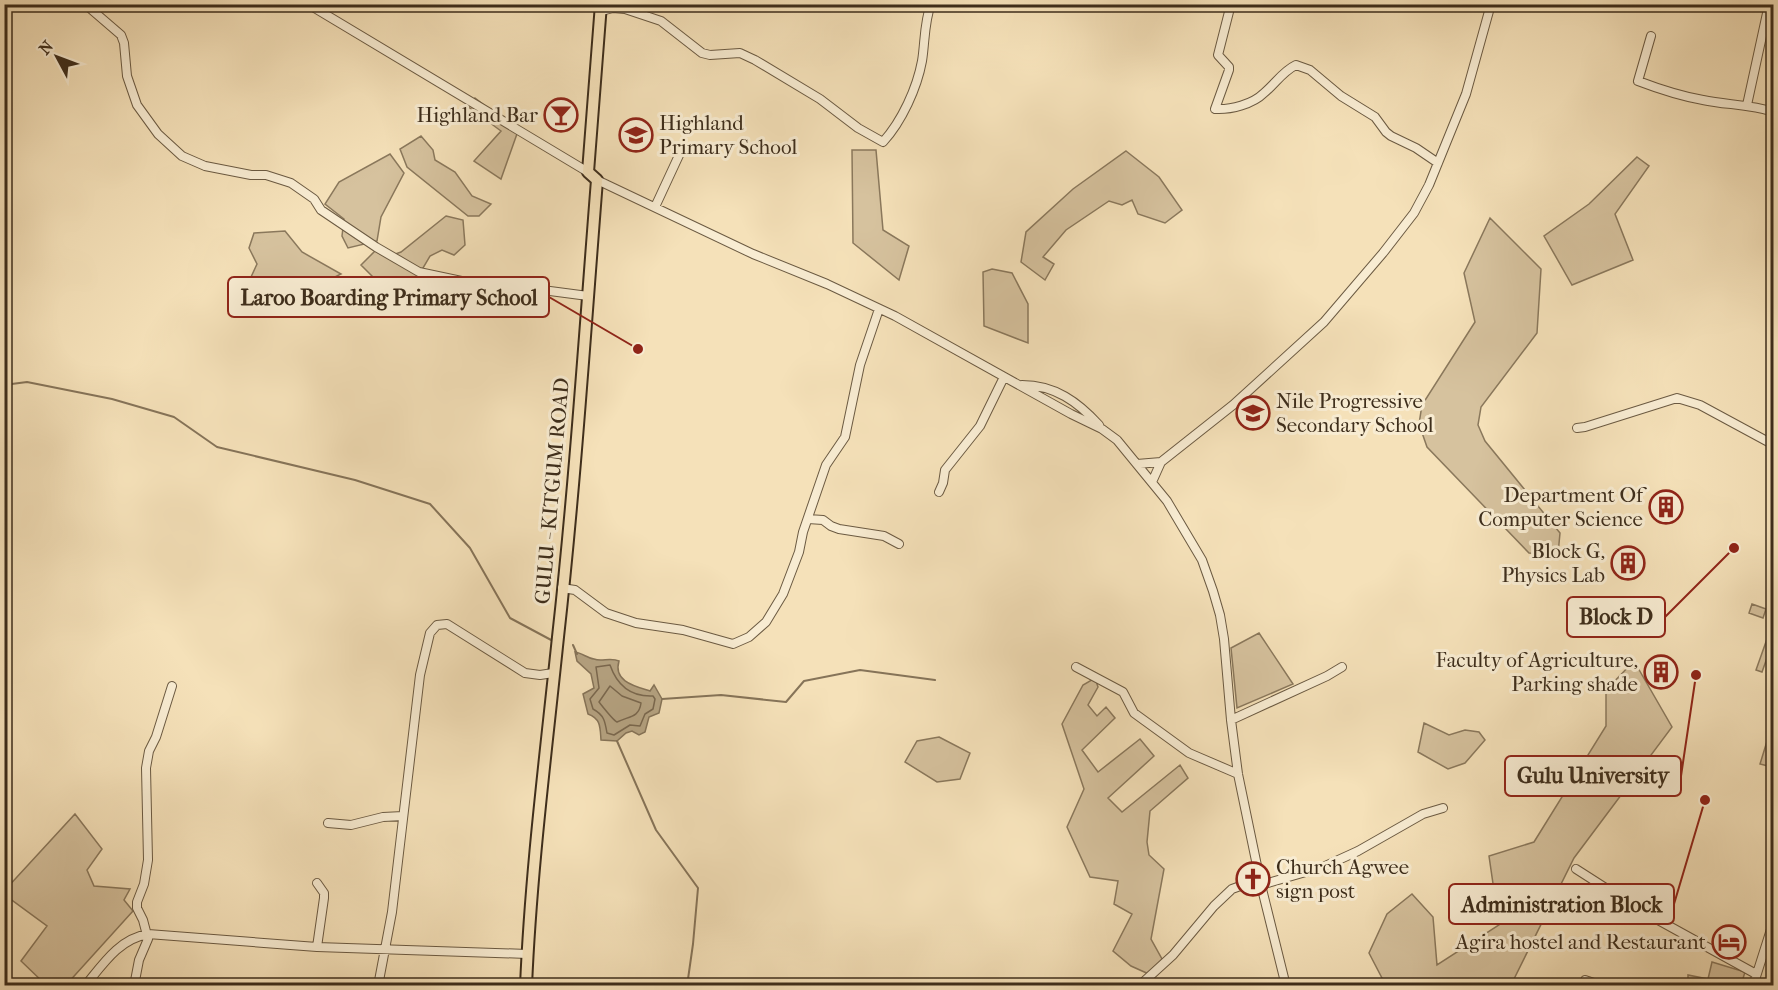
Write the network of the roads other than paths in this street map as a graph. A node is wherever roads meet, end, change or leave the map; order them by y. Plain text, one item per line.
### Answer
1 (85, 4) edge
2 (308, 4) edge
3 (931, 4) edge
4 (1231, 4) edge
5 (1491, 4) edge
6 (1768, 4) edge
7 (601, 8) edge
8 (1651, 36) dead end
9 (1747, 105) junction
10 (1773, 112) edge
11 (681, 151) dead end
12 (1438, 163) junction
13 (588, 172) junction
14 (597, 180) junction
15 (654, 207) junction
16 (588, 296) junction
17 (879, 309) junction
18 (1004, 377) junction
19 (1022, 385) junction
20 (1577, 428) dead end
21 (1102, 429) junction
22 (1773, 445) edge
23 (1161, 462) junction
24 (1137, 464) junction
25 (1152, 482) junction
26 (939, 492) dead end
27 (808, 519) junction
28 (898, 544) dead end
29 (562, 588) junction
30 (1076, 667) dead end
31 (1342, 667) dead end
32 (553, 673) junction
33 (172, 686) dead end
34 (1231, 720) junction
35 (1238, 774) junction
36 (1443, 808) dead end
37 (403, 816) junction
38 (328, 823) dead end
39 (1576, 868) dead end
40 (317, 883) dead end
41 (1261, 885) junction
42 (1773, 920) edge
43 (148, 934) junction
44 (317, 947) junction
45 (384, 950) junction
46 (527, 954) junction
47 (1756, 974) junction
48 (1586, 980) dead end
49 (4, 982) edge
50 (8, 986) edge
51 (86, 986) edge
52 (134, 986) edge
53 (378, 986) edge
54 (526, 986) edge
55 (1139, 986) edge
56 (1286, 986) edge
57 (1603, 986) edge
58 (1753, 986) edge

1 - 16 street
2 - 13 street
3 - 7 street
4 - 12 street
5 - 12 street
6 - 9 street
7 - 13 main road
8 - 9 street
9 - 10 street
11 - 15 street
12 - 23 street
13 - 14 main road
14 - 15 street
14 - 16 main road, GULU - KITGUM ROAD
15 - 17 street
16 - 29 main road, GULU - KITGUM ROAD
17 - 18 street
17 - 27 street
18 - 19 street
18 - 26 street
19 - 21 street
19 - 21 street
20 - 22 street
21 - 24 street
23 - 24 street
23 - 25 street
24 - 25 street
25 - 34 street
27 - 28 street
27 - 29 street
29 - 32 main road, GULU - KITGUM ROAD
30 - 35 street
31 - 34 street
32 - 37 street
32 - 46 main road, GULU - KITGUM ROAD
33 - 43 street
34 - 35 street
35 - 41 street
36 - 41 street
37 - 38 street
37 - 45 street
39 - 47 street
40 - 44 street
41 - 55 street
41 - 56 street
42 - 47 street
43 - 44 street
43 - 51 street
43 - 52 street
44 - 45 street
45 - 46 street
45 - 53 street
46 - 54 main road, GULU - KITGUM ROAD
47 - 58 street
48 - 57 street
49 - 50 street

